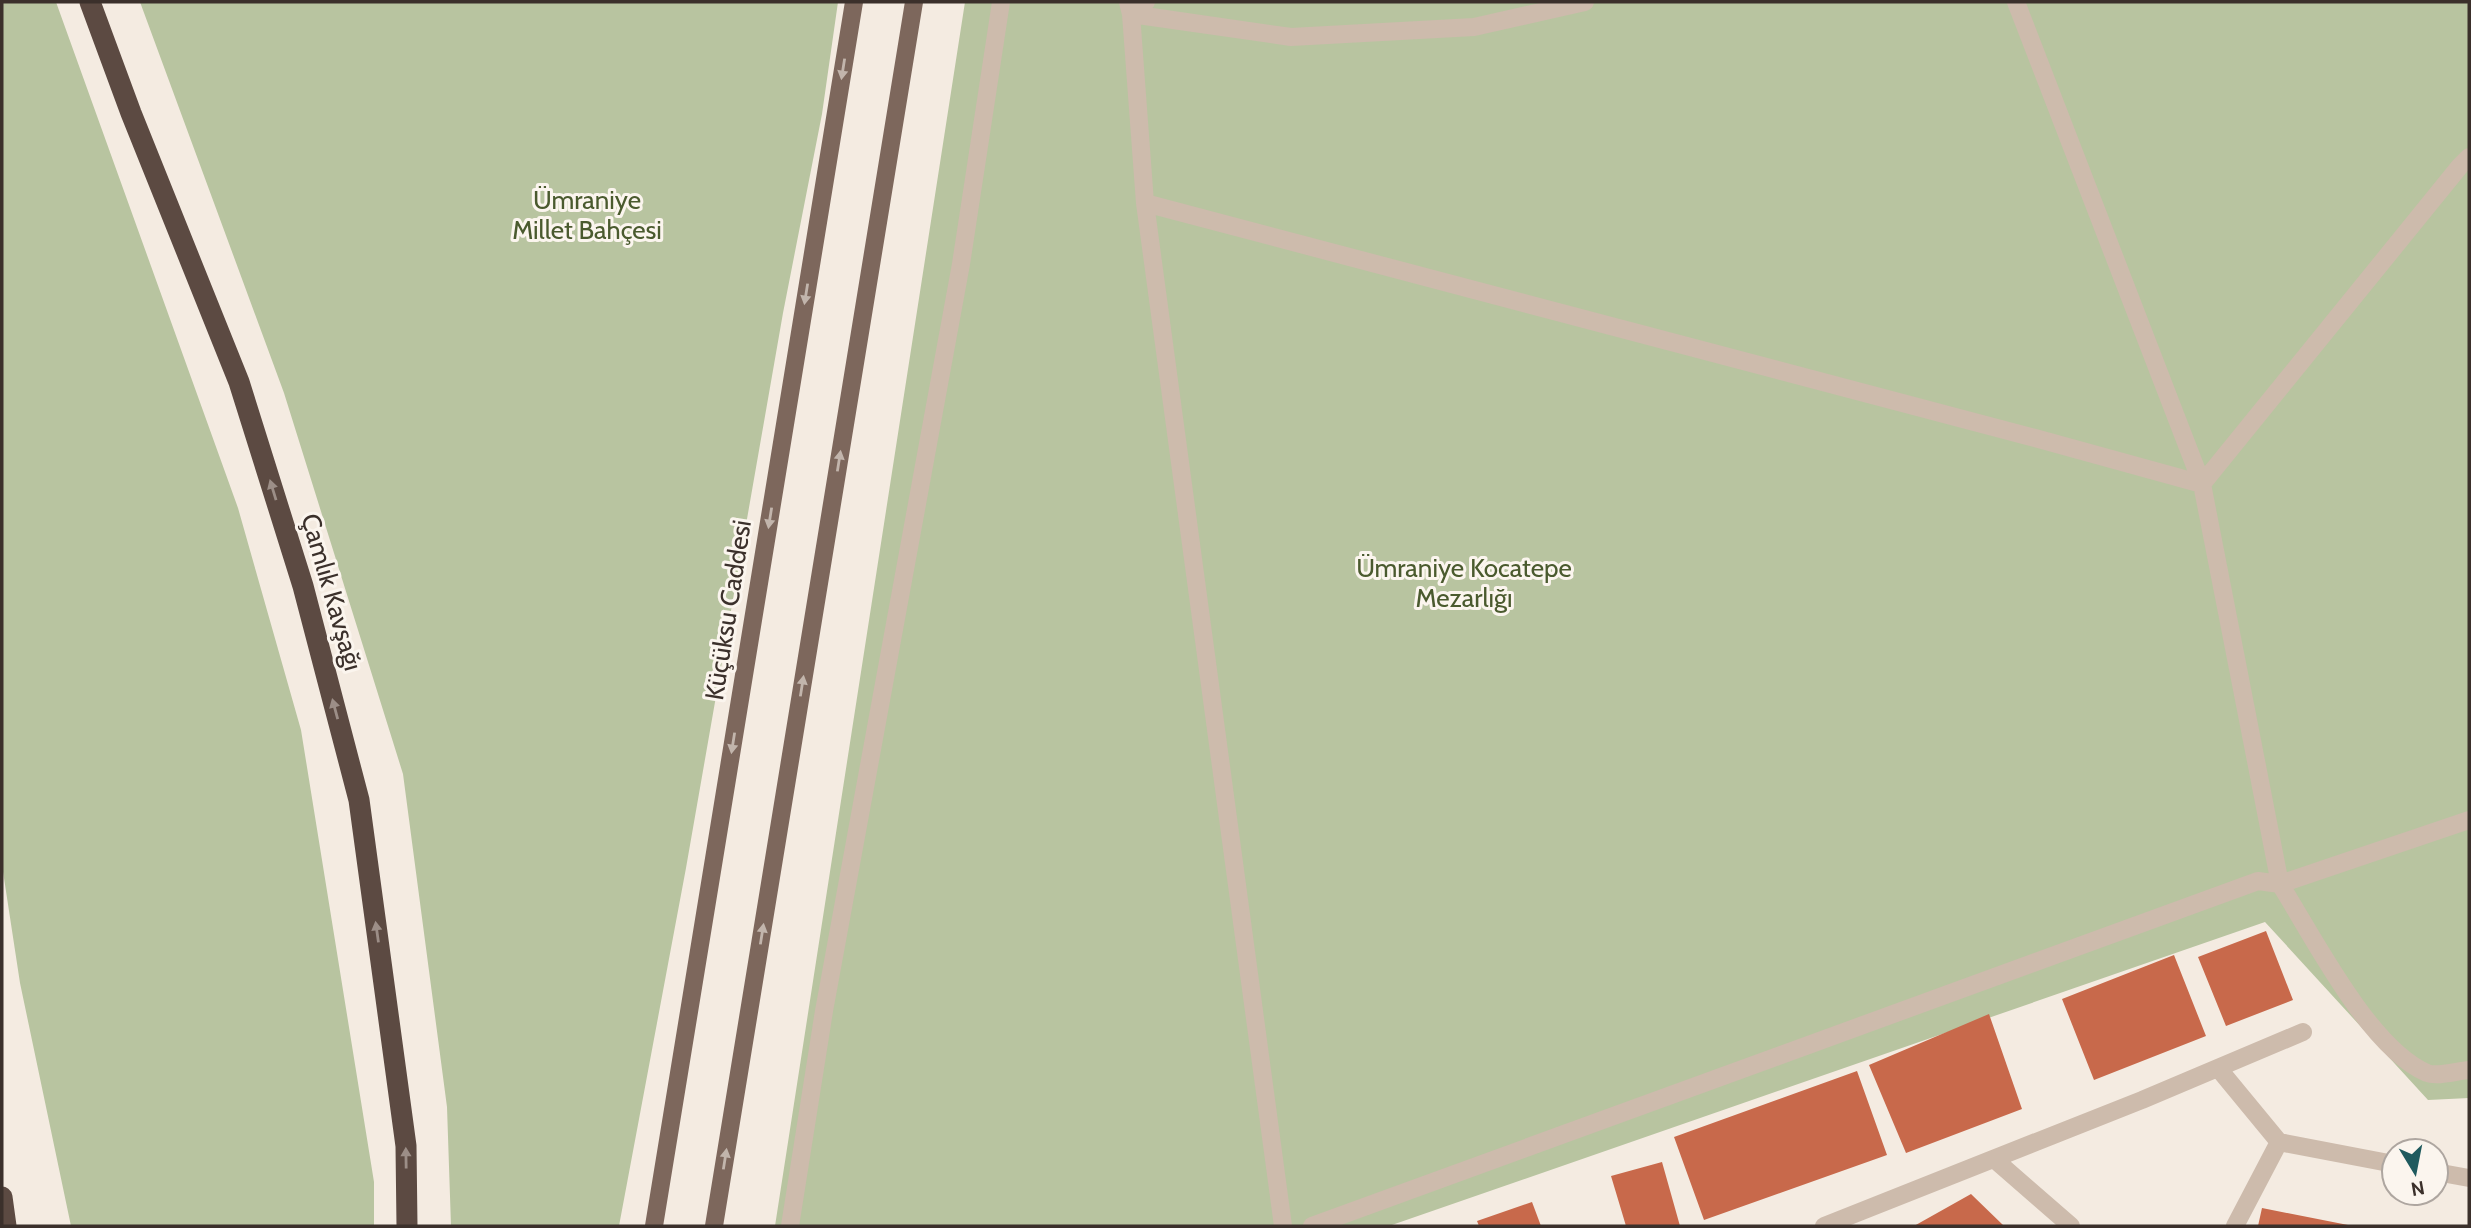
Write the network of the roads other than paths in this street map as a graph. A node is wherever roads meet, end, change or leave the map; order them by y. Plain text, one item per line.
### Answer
1 (90, 2) edge
2 (854, 2) edge
3 (914, 2) edge
4 (1001, 2) edge
5 (1146, 2) edge
6 (1585, 2) edge
7 (2016, 2) edge
8 (1130, 8) edge
9 (1510, 10) edge
10 (2469, 157) edge
11 (1145, 203) junction
12 (2203, 484) junction
13 (2469, 820) edge
14 (2280, 884) junction
15 (2303, 1032) dead end
16 (2218, 1068) junction
17 (2469, 1070) edge
18 (2279, 1142) junction
19 (1994, 1159) junction
20 (2380, 1161) edge
21 (2450, 1175) edge
22 (2469, 1178) edge
23 (2, 1197) edge
24 (6, 1226) edge
25 (407, 1226) edge
26 (654, 1226) edge
27 (714, 1226) edge
28 (790, 1226) edge
29 (1283, 1226) edge
30 (1312, 1226) edge
31 (1824, 1226) edge
32 (2071, 1226) edge
33 (2235, 1226) edge

25 -> 1 highway, Çamlık Kavşağı
2 -> 26 main road, Küçüksu Caddesi
27 -> 3 main road
4 - 28 street
5 - 8 street
6 - 9 street
7 - 12 street
8 - 9 street
8 - 11 street
10 - 12 street
11 - 12 street
11 - 29 street
12 - 14 street
13 - 14 street
14 - 17 street
14 - 30 street
15 - 16 street
16 - 18 street
16 - 19 street
18 - 20 street
18 - 33 street
19 - 31 street
19 - 32 street
21 - 22 street
23 - 24 highway

